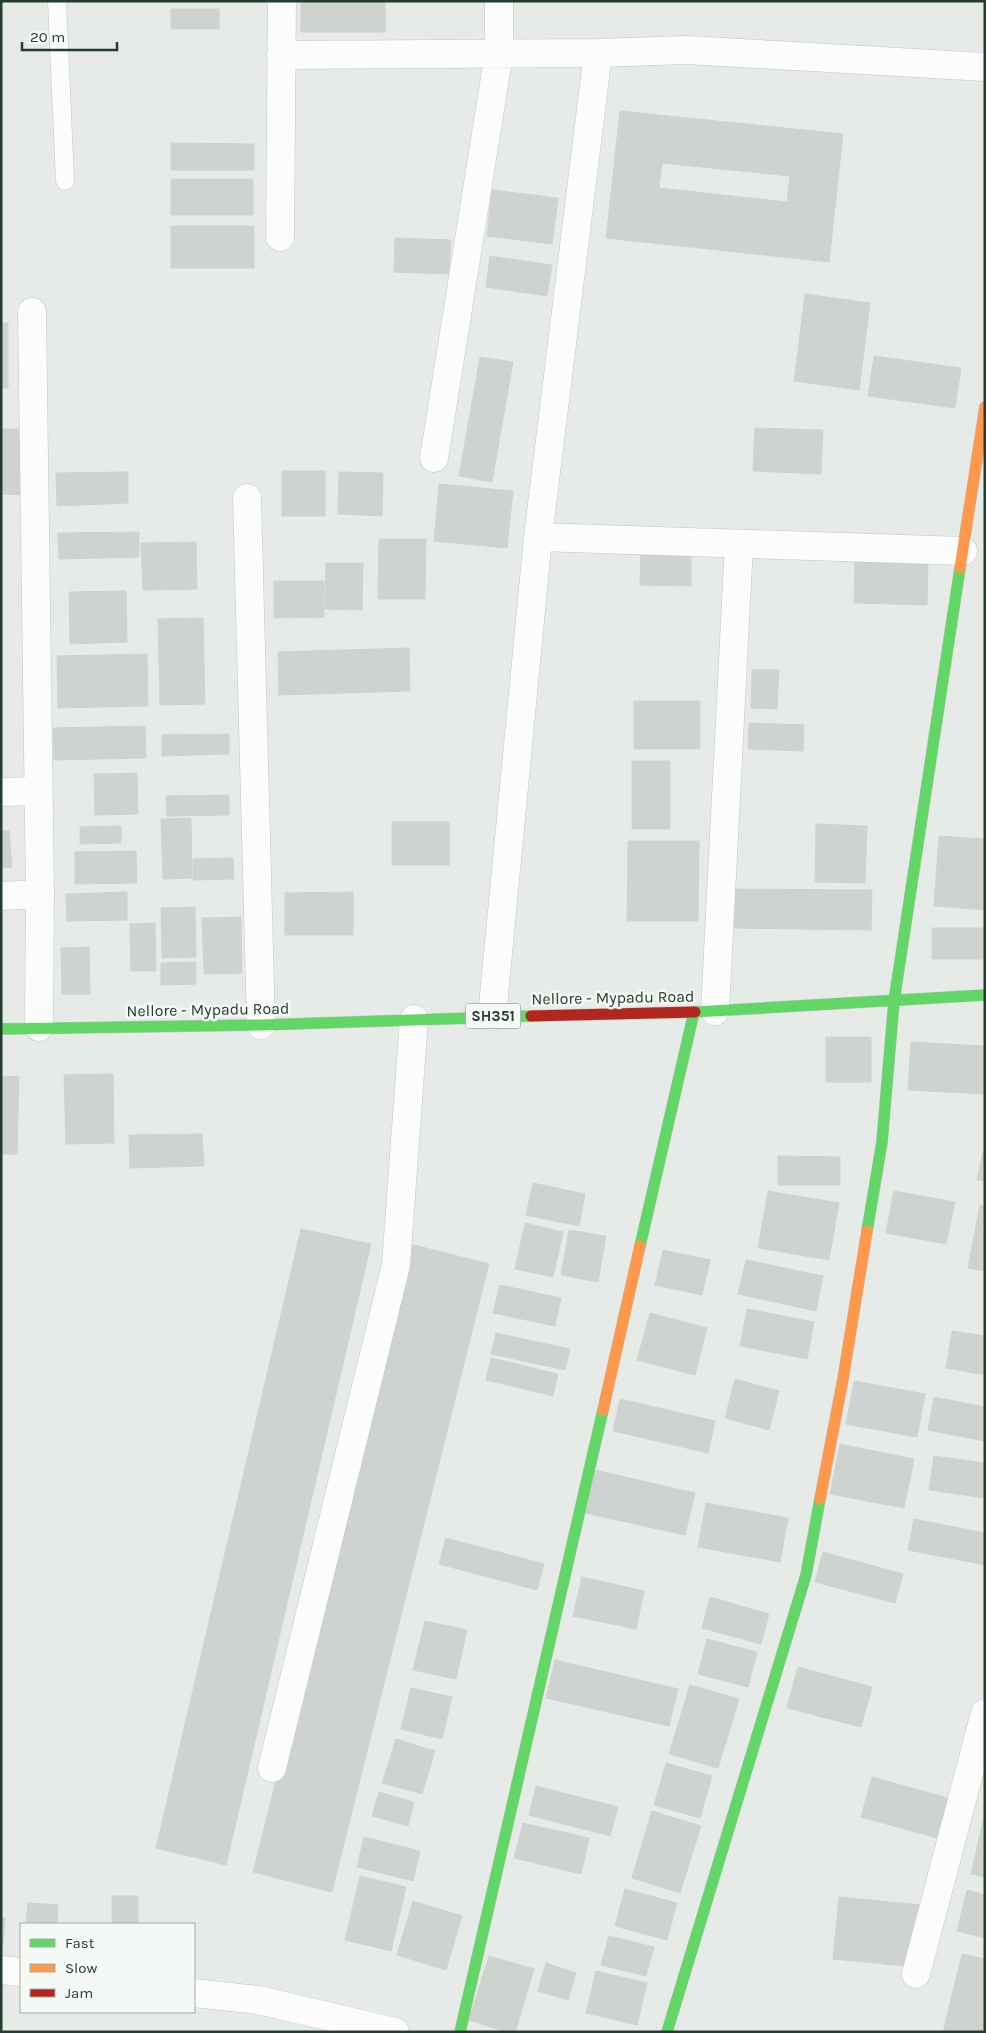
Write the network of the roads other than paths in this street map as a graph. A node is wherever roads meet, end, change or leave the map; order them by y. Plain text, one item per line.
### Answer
1 (57, 1) edge
2 (282, 1) edge
3 (499, 1) edge
4 (498, 53) junction
5 (598, 53) junction
6 (282, 55) junction
7 (985, 67) edge
8 (65, 181) dead end
9 (280, 237) dead end
10 (32, 312) dead end
11 (985, 407) edge
12 (434, 458) dead end
13 (247, 498) dead end
14 (538, 537) junction
15 (738, 544) junction
16 (963, 550) junction
17 (38, 791) junction
18 (1, 792) edge
19 (40, 894) junction
20 (1, 896) edge
21 (985, 995) edge
22 (894, 1001) junction
23 (704, 1011) junction
24 (492, 1016) junction
25 (414, 1018) junction
26 (261, 1025) junction
27 (40, 1027) junction
28 (1, 1029) edge
29 (985, 1713) edge
30 (272, 1768) dead end
31 (1, 1970) edge
32 (20, 1972) edge
33 (916, 1974) dead end
34 (195, 1993) edge
35 (396, 2032) edge
36 (460, 2032) edge
37 (666, 2032) edge

1 - 8 lane
2 - 6 street
3 - 4 street
4 - 5 street
4 - 6 street
4 - 12 street
5 - 7 street
5 - 14 street
6 - 9 street
10 - 17 street
11 - 16 street
13 - 26 street
14 - 15 street
14 - 24 street
15 - 16 street
15 - 23 street
16 - 22 street
17 - 18 street
17 - 19 street
19 - 20 street
19 - 27 street
21 - 22 street, Nellore - Mypadu Road / SH351
22 - 23 street, Nellore - Mypadu Road / SH351
22 - 37 street
23 - 24 street, Nellore - Mypadu Road / SH351
23 - 36 street
24 - 25 street, Nellore - Mypadu Road / SH351
25 - 26 street, Nellore - Mypadu Road / SH351
25 - 30 street
26 - 27 street, Nellore - Mypadu Road / SH351
27 - 28 street, Nellore - Mypadu Road / SH351
29 - 33 street
31 - 32 street
34 - 35 street

